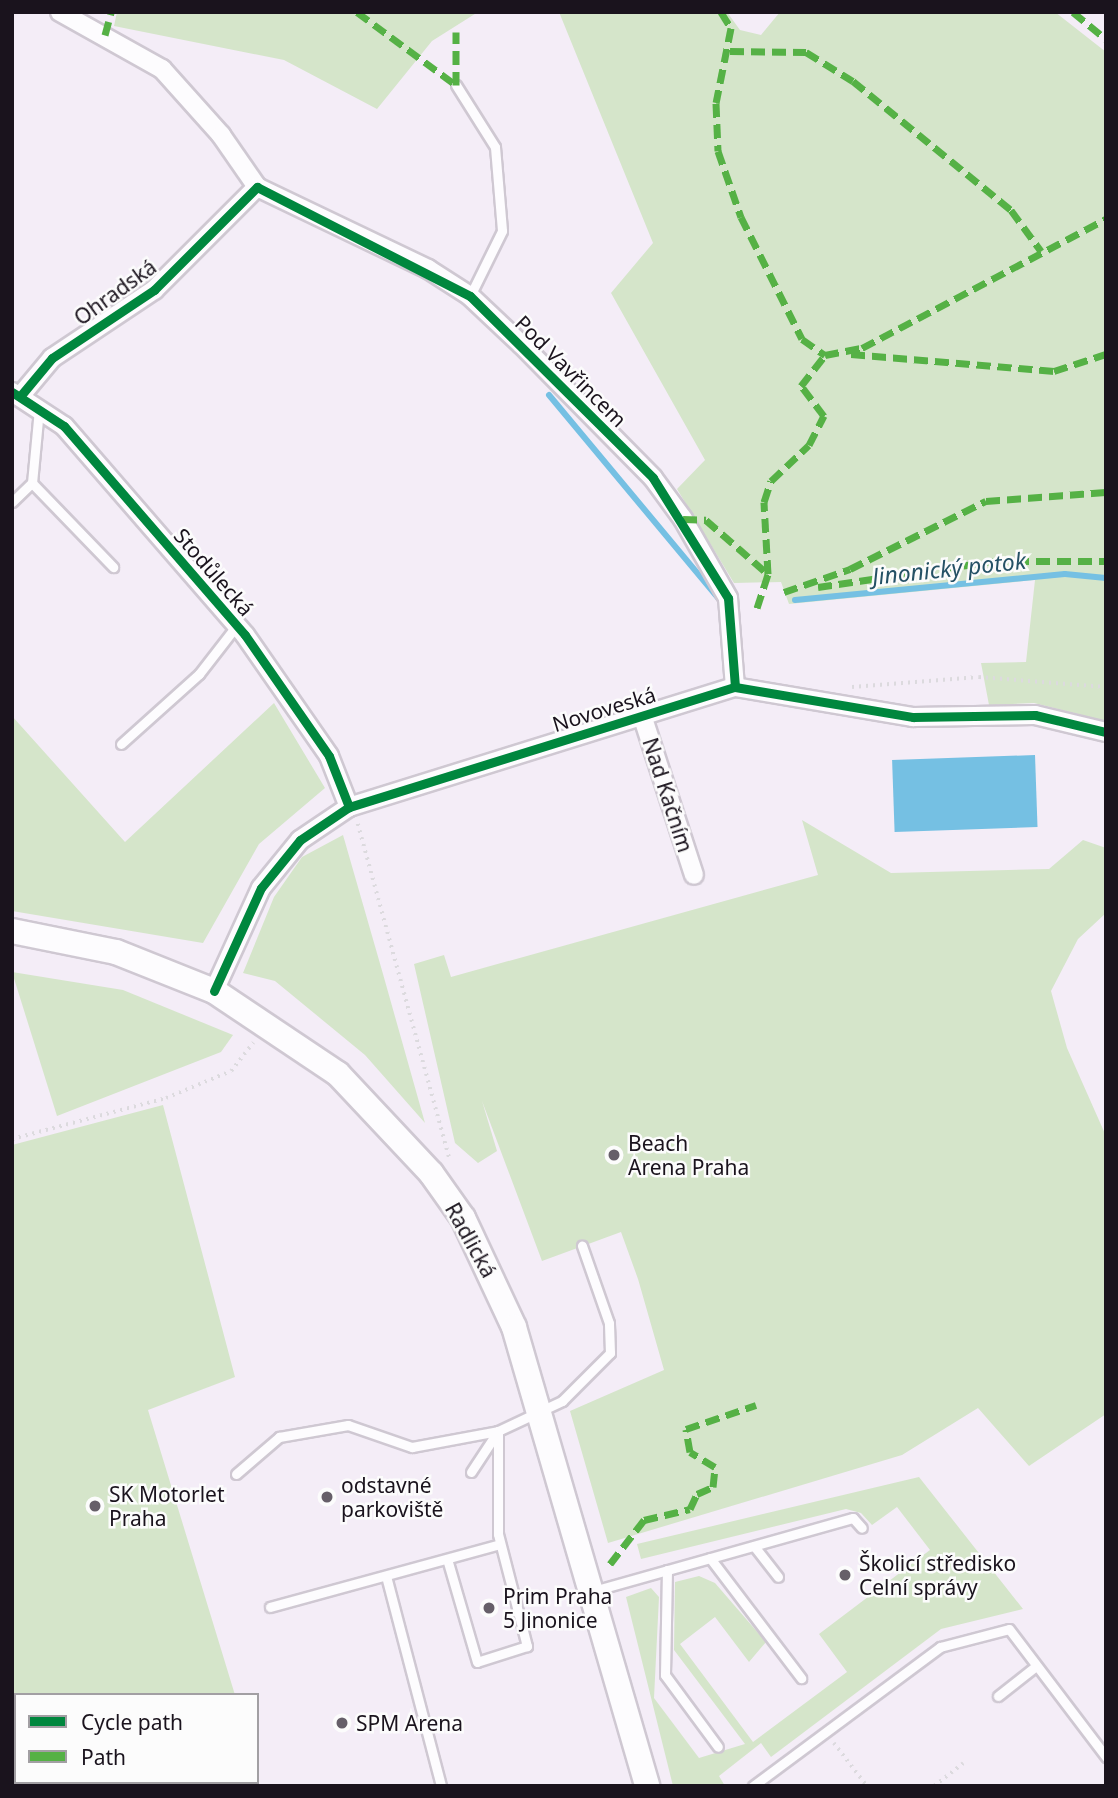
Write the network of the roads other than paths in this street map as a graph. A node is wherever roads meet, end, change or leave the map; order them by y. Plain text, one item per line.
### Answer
1 (60, 12) edge
2 (456, 85) dead end
3 (257, 187) junction
4 (470, 296) junction
5 (17, 393) edge
6 (39, 407) junction
7 (32, 483) junction
8 (12, 502) edge
9 (113, 567) dead end
10 (237, 625) junction
11 (735, 687) junction
12 (642, 715) junction
13 (1106, 732) edge
14 (121, 744) dead end
15 (349, 807) junction
16 (694, 875) dead end
17 (12, 931) edge
18 (214, 991) junction
19 (582, 1246) dead end
20 (542, 1412) junction
21 (498, 1431) junction
22 (471, 1472) dead end
23 (236, 1474) dead end
24 (862, 1528) dead end
25 (500, 1544) junction
26 (754, 1546) junction
27 (710, 1558) junction
28 (447, 1559) junction
29 (667, 1570) junction
30 (386, 1576) junction
31 (778, 1577) dead end
32 (592, 1591) junction
33 (270, 1607) dead end
34 (1036, 1666) junction
35 (801, 1678) dead end
36 (998, 1696) dead end
37 (718, 1747) dead end
38 (1106, 1757) edge
39 (441, 1786) edge
40 (647, 1786) edge
41 (753, 1786) edge

1 - 3 street, Pod Vavřincem
2 - 4 lane
3 - 4 street, Pod Vavřincem
3 - 5 street, Ohradská
4 - 11 street, Pod Vavřincem
5 - 6 street, Stodůlecká
6 - 7 lane
6 - 10 street, Stodůlecká
7 - 8 lane
7 - 9 lane
10 - 14 lane
10 - 15 street, Stodůlecká
11 - 12 street, Novoveská
11 - 13 street, Novoveská
12 - 15 street, Novoveská
12 - 16 street, Nad Kačním
15 - 18 street, Novoveská
17 - 18 main road, Radlická
18 - 20 main road, Radlická
19 - 20 lane
20 - 21 lane
20 - 32 main road, Radlická
21 - 22 lane
21 - 23 lane
21 - 25 lane
24 - 26 lane
25 - 28 lane
25 - 28 lane
26 - 27 lane
26 - 31 lane
27 - 29 lane
27 - 35 lane
28 - 30 lane
29 - 32 lane
29 - 37 lane
30 - 33 lane
30 - 39 lane
32 - 40 main road, Radlická
34 - 36 lane
34 - 38 lane
34 - 41 lane

